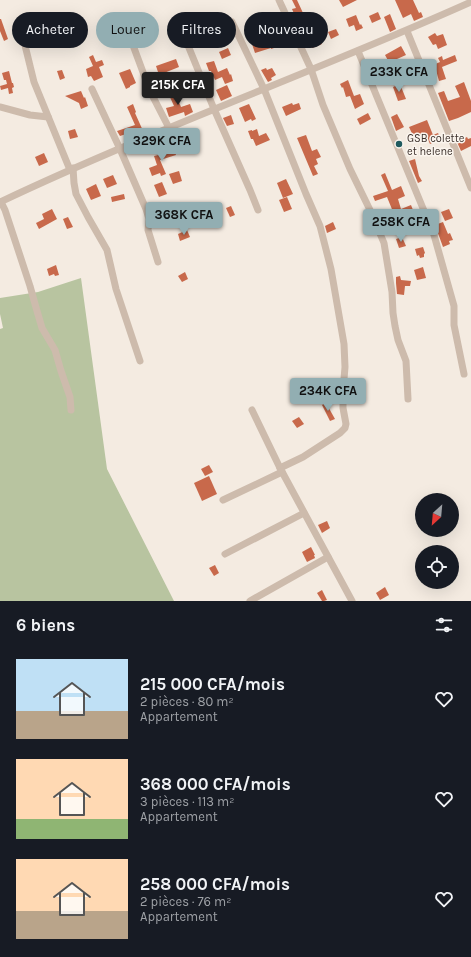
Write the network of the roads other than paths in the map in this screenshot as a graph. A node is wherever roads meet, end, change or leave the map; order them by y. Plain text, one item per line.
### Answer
1 (279, 0) edge
2 (471, 2) edge
3 (236, 30) edge
4 (407, 31) junction
5 (26, 48) edge
6 (134, 48) edge
7 (189, 48) edge
8 (358, 51) junction
9 (311, 70) junction
10 (92, 89) dead end
11 (264, 89) junction
12 (0, 107) edge
13 (214, 109) junction
14 (48, 117) junction
15 (168, 128) junction
16 (120, 149) junction
17 (72, 169) junction
18 (471, 188) edge
19 (1, 202) edge
20 (258, 210) dead end
21 (158, 262) dead end
22 (140, 361) dead end
23 (464, 374) dead end
24 (408, 399) dead end
25 (71, 410) dead end
26 (252, 410) dead end
27 (281, 470) junction
28 (223, 500) dead end
29 (304, 513) junction
30 (225, 554) dead end
31 (328, 557) junction
32 (250, 601) edge
33 (351, 601) edge

1 - 9 street
2 - 4 street
3 - 11 street
4 - 8 street
4 - 18 street
5 - 14 street
6 - 15 street
7 - 13 street
8 - 9 street
8 - 23 street
9 - 11 street
9 - 24 street
10 - 16 street
11 - 13 street
11 - 27 street
12 - 14 street
13 - 15 street
13 - 20 street
14 - 17 street
15 - 16 street
16 - 17 street
16 - 21 street
17 - 19 street
17 - 22 street
19 - 25 street
26 - 27 street
27 - 28 street
27 - 29 street
29 - 30 street
29 - 31 street
31 - 32 street
31 - 33 street

